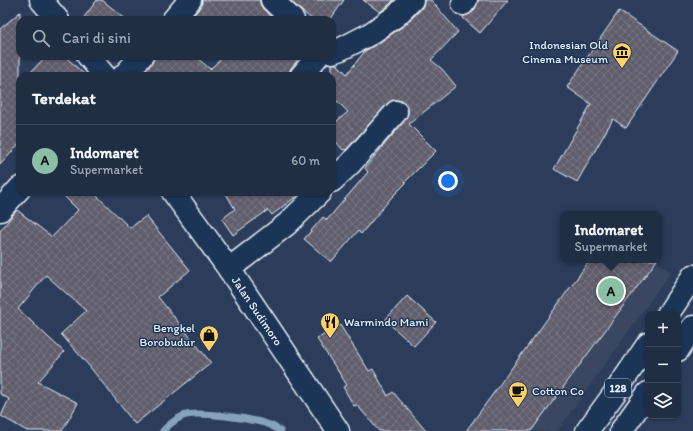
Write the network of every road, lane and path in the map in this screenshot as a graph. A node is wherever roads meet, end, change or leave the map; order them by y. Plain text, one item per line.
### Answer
1 (41, 0) edge
2 (190, 0) edge
3 (272, 0) edge
4 (412, 0) edge
5 (55, 16) edge
6 (176, 16) edge
7 (289, 16) edge
8 (336, 51) edge
9 (91, 60) edge
10 (138, 60) edge
11 (315, 60) edge
12 (102, 72) edge
13 (127, 72) edge
14 (304, 72) edge
15 (396, 112) dead end
16 (336, 177) edge
17 (16, 192) edge
18 (177, 196) edge
19 (316, 196) edge
20 (0, 210) edge
21 (229, 269) junction
22 (693, 276) edge
23 (670, 311) edge
24 (693, 327) edge
25 (646, 347) edge
26 (680, 347) edge
27 (645, 397) edge
28 (338, 431) edge
29 (586, 431) edge
30 (621, 431) edge

1 - 5 street
2 - 6 street
3 - 7 street
4 - 8 street
9 - 12 street
10 - 13 street
11 - 14 street
15 - 16 street
17 - 20 street
18 - 21 street, Jalan Sudimoro
19 - 21 street
21 - 28 street, Jalan Sudimoro
22 - 23 street
24 - 26 street
25 - 29 street, 128
27 - 30 street, 128

